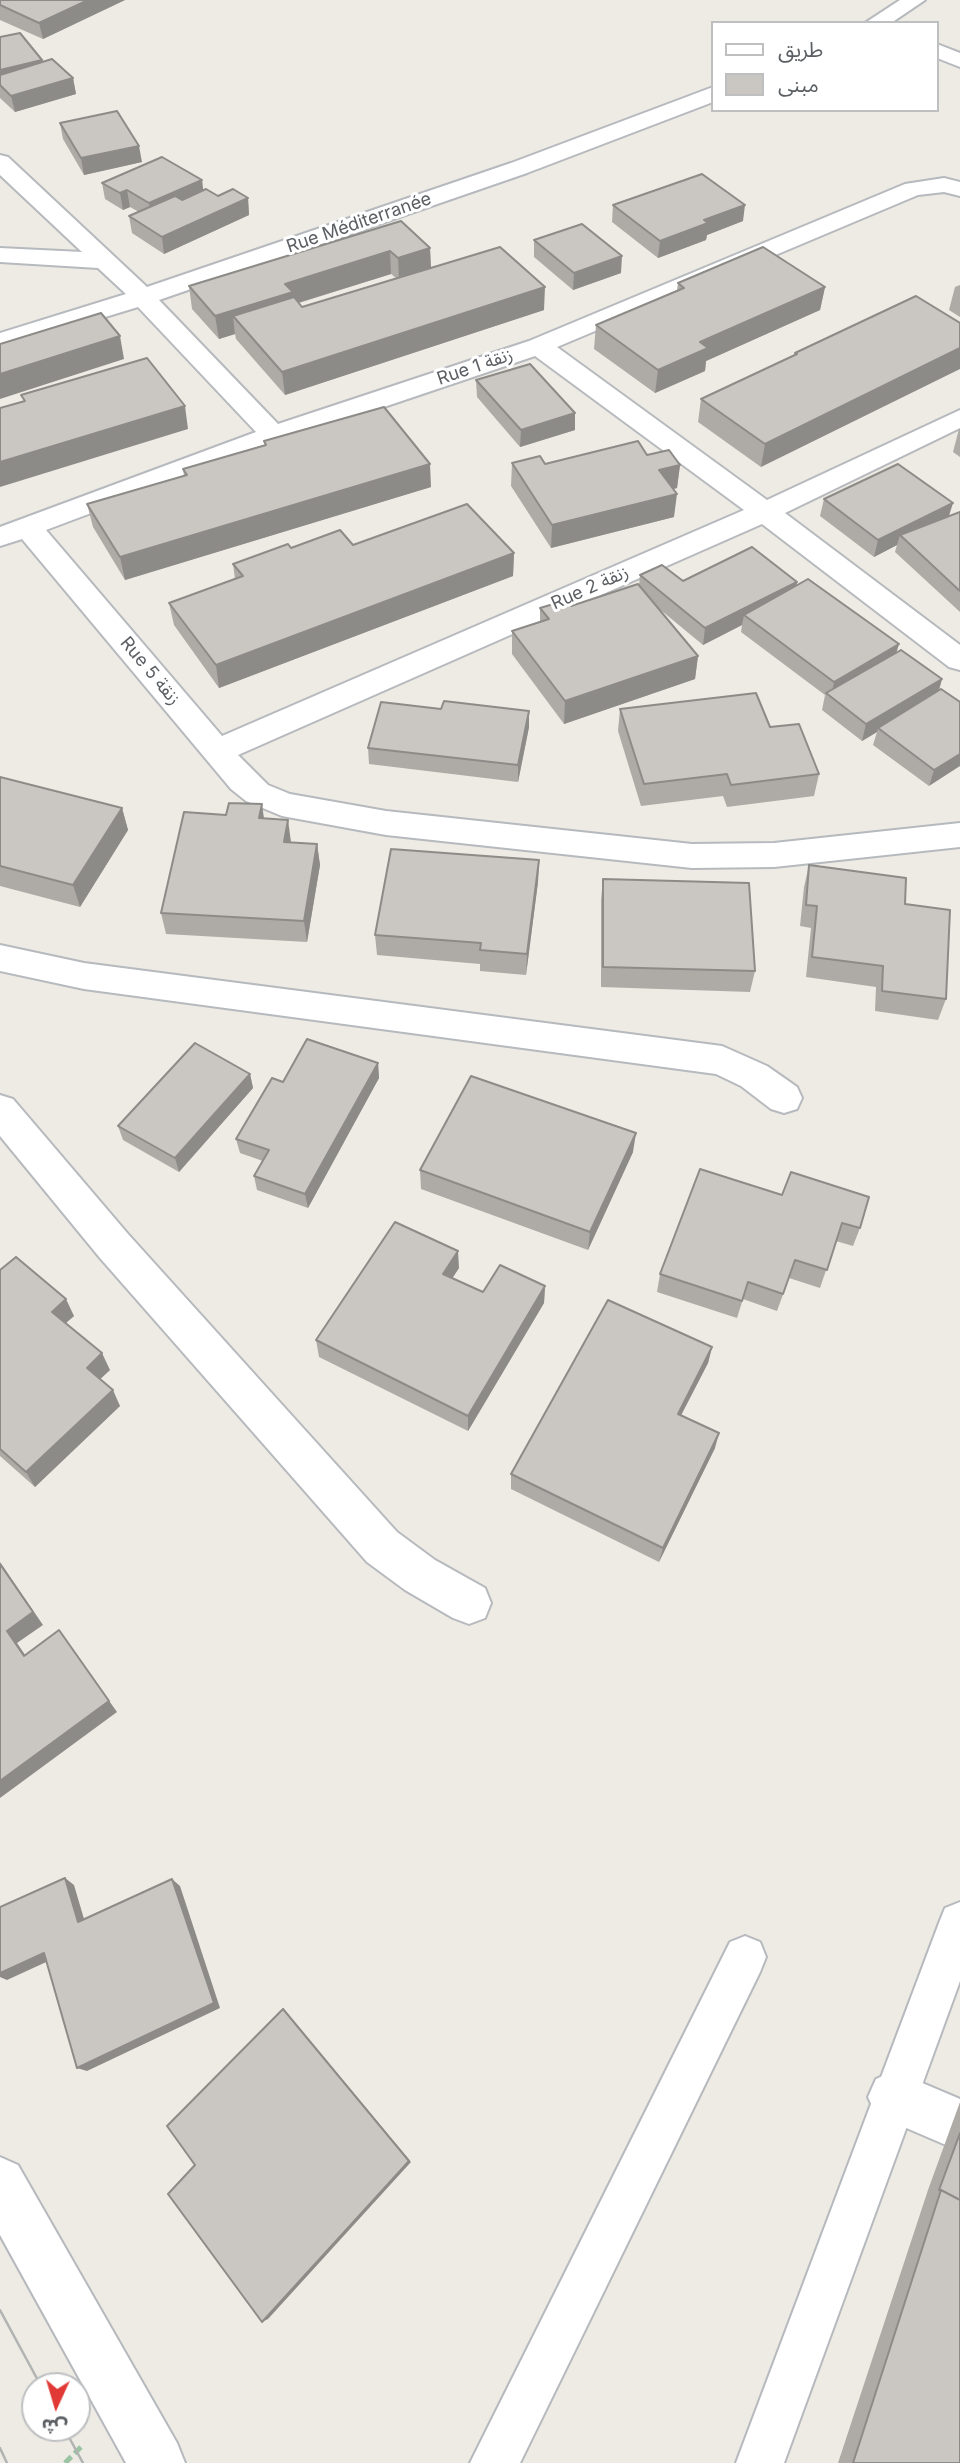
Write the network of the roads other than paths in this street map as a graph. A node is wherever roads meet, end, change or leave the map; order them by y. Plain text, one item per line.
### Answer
1 (915, 0) edge
2 (879, 21) edge
3 (939, 51) edge
4 (960, 61) edge
5 (712, 94) edge
6 (0, 162) edge
7 (952, 187) edge
8 (31, 189) junction
9 (0, 195) edge
10 (0, 255) edge
11 (106, 261) junction
12 (143, 297) junction
13 (0, 341) edge
14 (538, 346) junction
15 (960, 418) edge
16 (273, 435) junction
17 (765, 512) junction
18 (14, 532) edge
19 (960, 660) edge
20 (217, 751) junction
21 (960, 835) edge
22 (0, 958) edge
23 (784, 1098) dead end
24 (0, 1110) edge
25 (469, 1603) dead end
26 (960, 1923) edge
27 (745, 1957) dead end
28 (894, 2097) junction
29 (960, 2125) edge
30 (0, 2183) edge
31 (158, 2463) edge
32 (494, 2463) edge
33 (760, 2463) edge

1 - 2 street
3 - 4 street
5 - 12 street, Rue Méditerranée
6 - 8 street
7 - 14 street, Rue 1 زنقة
8 - 9 street
8 - 11 street
10 - 11 street
11 - 12 street
12 - 13 street, Rue Méditerranée
12 - 16 street
14 - 16 street, Rue 1 زنقة
14 - 17 street
15 - 17 street, Rue 2 زنقة
16 - 18 street, Rue 1 زنقة
17 - 19 street
17 - 20 street, Rue 2 زنقة
18 - 20 street, Rue 5 زنقة
20 - 21 street, Rue 5 زنقة
22 - 23 street
24 - 25 street
26 - 28 lane
27 - 32 lane
28 - 29 street
28 - 33 lane
30 - 31 street

